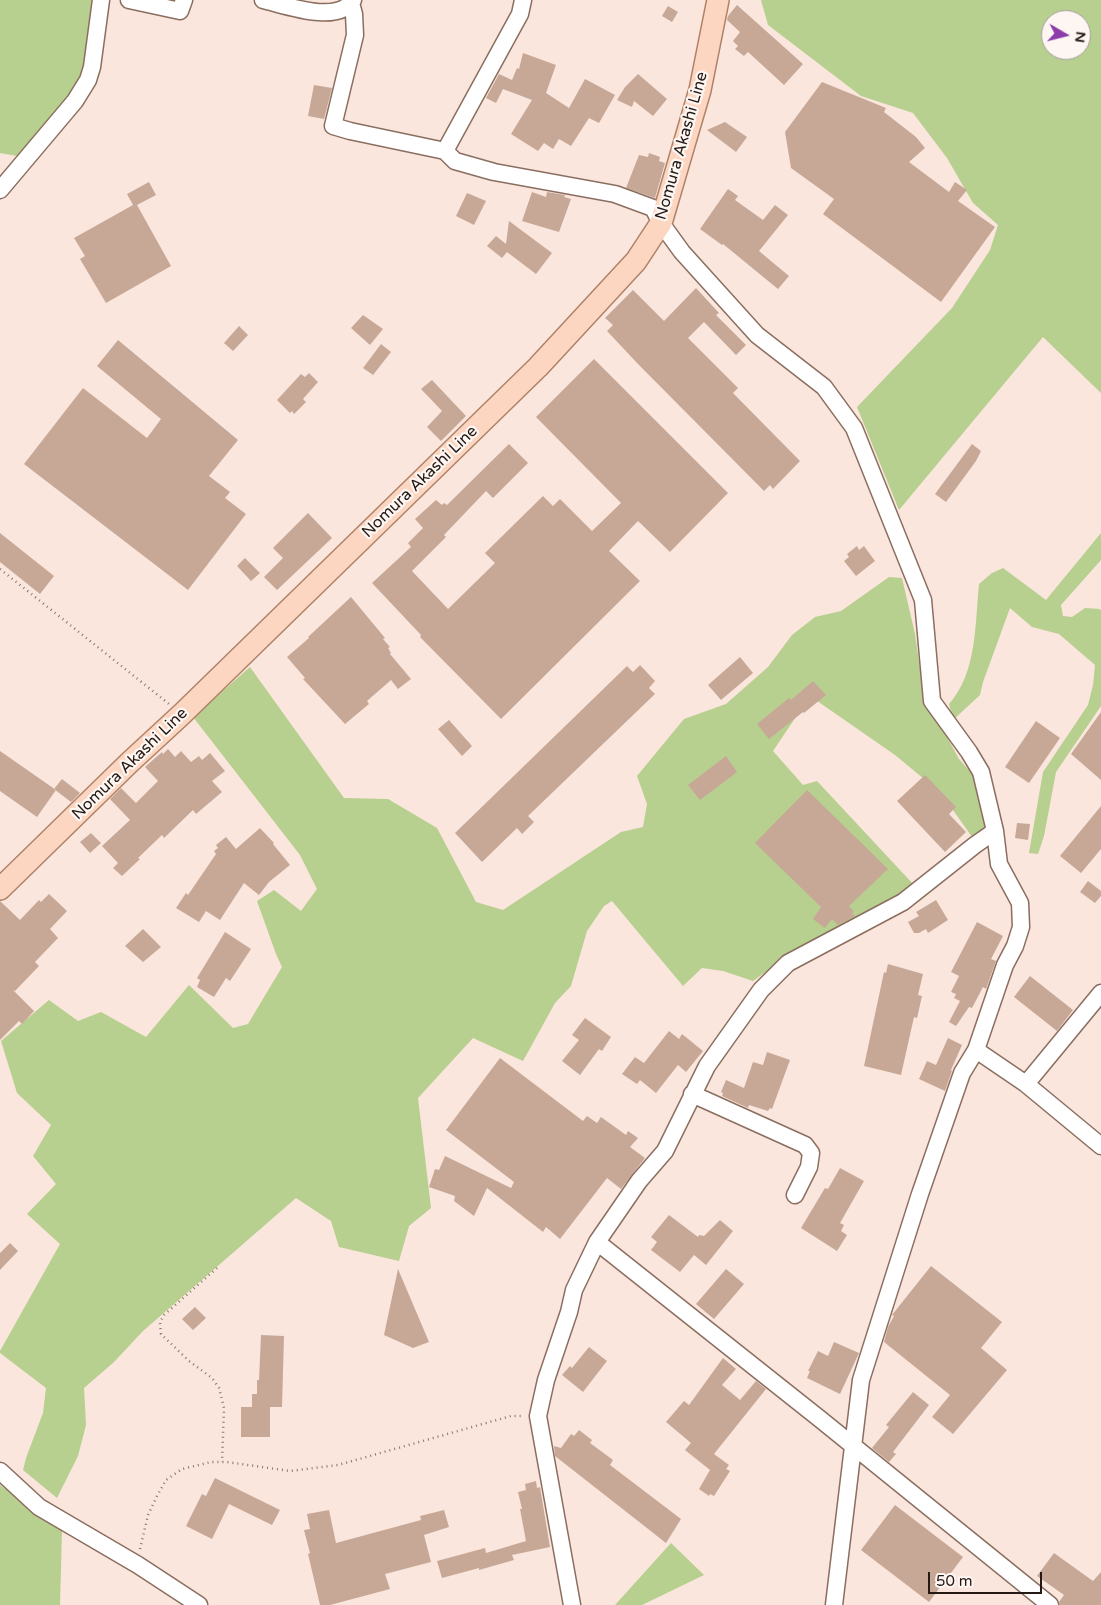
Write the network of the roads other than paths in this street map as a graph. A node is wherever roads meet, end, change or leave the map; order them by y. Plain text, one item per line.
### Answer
1 (101, 0) edge
2 (129, 0) edge
3 (184, 0) edge
4 (263, 0) edge
5 (523, 0) edge
6 (718, 0) edge
7 (352, 2) edge
8 (446, 151) junction
9 (0, 190) edge
10 (661, 224) junction
11 (995, 831) junction
12 (0, 889) edge
13 (1101, 993) edge
14 (976, 1050) junction
15 (1026, 1084) junction
16 (692, 1094) junction
17 (1101, 1146) edge
18 (795, 1195) dead end
19 (596, 1242) junction
20 (853, 1445) junction
21 (0, 1471) edge
22 (200, 1605) edge
23 (572, 1605) edge
24 (834, 1605) edge
25 (1050, 1605) edge

1 - 9 street
2 - 3 street
4 - 7 street
5 - 8 street
6 - 10 main road, Nomura Akashi Line
7 - 8 street
8 - 10 street
10 - 11 street
10 - 12 main road, Nomura Akashi Line
11 - 14 street
11 - 16 street
13 - 15 street
14 - 15 street
14 - 20 street
15 - 17 street
16 - 18 street
16 - 19 street
19 - 20 street
19 - 23 street
20 - 24 street
20 - 25 street
21 - 22 street

